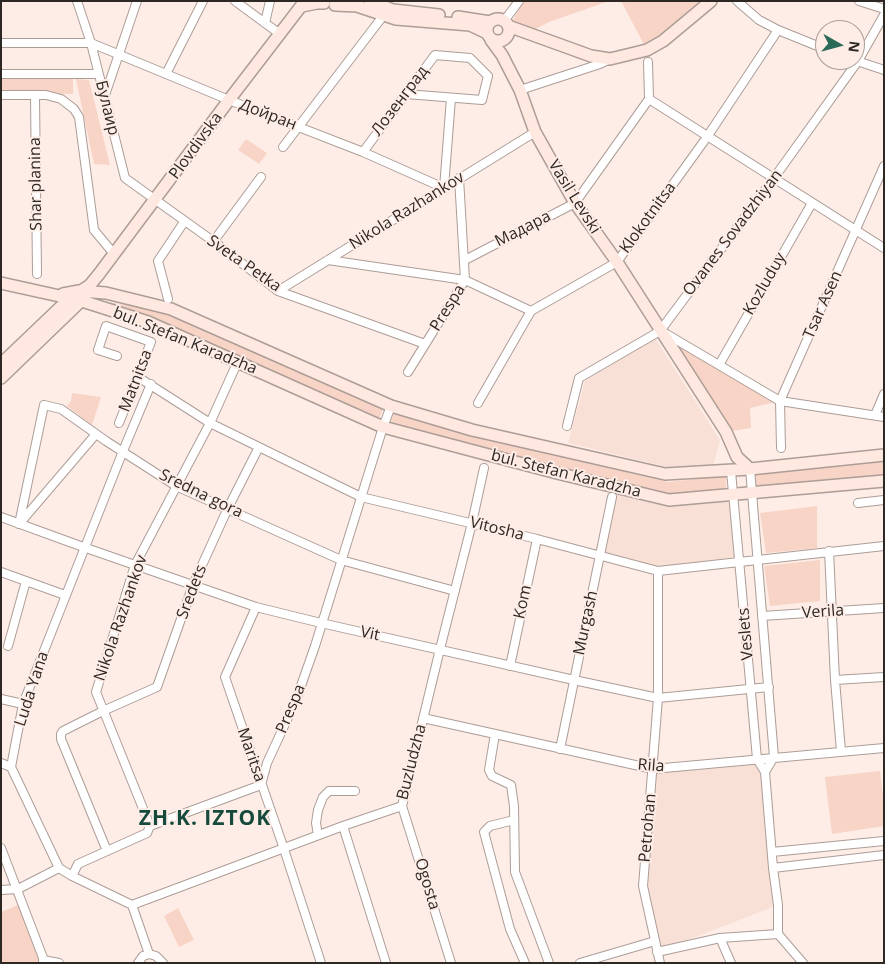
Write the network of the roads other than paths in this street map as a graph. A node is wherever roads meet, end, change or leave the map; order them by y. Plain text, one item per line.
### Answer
1 (77, 1) edge
2 (137, 1) edge
3 (203, 1) edge
4 (235, 1) edge
5 (270, 1) edge
6 (370, 1) edge
7 (519, 1) edge
8 (711, 1) edge
9 (737, 1) edge
10 (859, 1) edge
11 (331, 3) edge
12 (304, 4) edge
13 (884, 9) edge
14 (884, 15) edge
15 (383, 16) junction
16 (265, 23) junction
17 (506, 30) junction
18 (778, 30) junction
19 (489, 31) junction
20 (280, 34) junction
21 (1, 43) edge
22 (91, 43) junction
23 (815, 45) edge
24 (865, 46) edge
25 (119, 54) junction
26 (502, 55) junction
27 (610, 59) junction
28 (648, 62) dead end
29 (865, 64) edge
30 (850, 70) edge
31 (884, 70) edge
32 (1, 74) edge
33 (98, 74) junction
34 (166, 74) junction
35 (520, 90) junction
36 (406, 94) junction
37 (1, 95) edge
38 (35, 95) junction
39 (104, 98) junction
40 (451, 98) junction
41 (649, 99) junction
42 (229, 100) junction
43 (297, 126) junction
44 (535, 132) junction
45 (707, 137) junction
46 (283, 147) dead end
47 (363, 152) junction
48 (884, 166) edge
49 (261, 177) dead end
50 (459, 178) junction
51 (774, 178) junction
52 (444, 188) junction
53 (155, 201) junction
54 (575, 203) junction
55 (812, 203) junction
56 (184, 222) junction
57 (856, 230) junction
58 (213, 242) junction
59 (884, 248) edge
60 (114, 254) junction
61 (328, 260) junction
62 (465, 260) junction
63 (616, 262) junction
64 (37, 274) dead end
65 (99, 274) junction
66 (465, 280) junction
67 (1, 283) edge
68 (278, 291) junction
69 (82, 293) junction
70 (106, 293) junction
71 (168, 299) dead end
72 (531, 311) junction
73 (660, 331) junction
74 (425, 344) junction
75 (116, 356) dead end
76 (238, 361) junction
77 (1, 364) edge
78 (719, 365) junction
79 (408, 372) dead end
80 (138, 377) junction
81 (1, 378) edge
82 (151, 384) junction
83 (884, 394) edge
84 (780, 401) junction
85 (478, 403) dead end
86 (391, 406) junction
87 (875, 415) junction
88 (884, 417) edge
89 (119, 423) dead end
90 (210, 423) junction
91 (567, 426) dead end
92 (383, 427) junction
93 (96, 434) junction
94 (259, 447) junction
95 (781, 448) dead end
96 (123, 451) junction
97 (884, 455) edge
98 (737, 457) junction
99 (484, 468) dead end
100 (750, 469) junction
101 (731, 471) junction
102 (884, 481) edge
103 (176, 486) junction
104 (752, 492) junction
105 (733, 494) junction
106 (361, 497) junction
107 (612, 497) dead end
108 (884, 500) edge
109 (858, 503) dead end
110 (228, 508) junction
111 (1, 517) edge
112 (472, 523) junction
113 (19, 524) junction
114 (537, 539) junction
115 (884, 546) edge
116 (86, 548) junction
117 (829, 551) junction
118 (601, 555) junction
119 (756, 559) junction
120 (341, 560) junction
121 (739, 561) junction
122 (136, 565) junction
123 (658, 571) junction
124 (1, 572) edge
125 (26, 581) junction
126 (192, 585) junction
127 (455, 591) junction
128 (65, 595) junction
129 (256, 607) junction
130 (884, 608) edge
131 (832, 611) junction
132 (762, 616) junction
133 (322, 623) junction
134 (8, 646) dead end
135 (440, 649) junction
136 (510, 666) junction
137 (884, 677) edge
138 (574, 680) junction
139 (835, 680) junction
140 (769, 687) junction
141 (751, 689) junction
142 (658, 698) junction
143 (1, 699) edge
144 (23, 704) junction
145 (103, 711) junction
146 (423, 718) junction
147 (495, 734) junction
148 (884, 748) edge
149 (560, 749) junction
150 (841, 751) junction
151 (774, 757) junction
152 (757, 760) junction
153 (1, 763) edge
154 (11, 767) junction
155 (653, 769) junction
156 (765, 772) junction
157 (261, 785) junction
158 (355, 791) dead end
159 (402, 806) junction
160 (514, 820) junction
161 (150, 826) junction
162 (343, 826) junction
163 (318, 835) junction
164 (884, 841) edge
165 (1, 848) edge
166 (284, 849) junction
167 (107, 851) junction
168 (772, 852) junction
169 (884, 855) edge
170 (59, 868) junction
171 (773, 868) junction
172 (72, 876) junction
173 (18, 889) junction
174 (1, 890) edge
175 (132, 905) junction
176 (778, 934) junction
177 (720, 938) junction
178 (655, 941) junction
179 (657, 952) junction
180 (149, 954) junction
181 (44, 961) edge
182 (59, 963) edge
183 (138, 963) edge
184 (163, 963) edge
185 (321, 963) edge
186 (386, 963) edge
187 (451, 963) edge
188 (526, 963) edge
189 (549, 963) edge
190 (580, 963) edge
191 (660, 963) edge
192 (731, 963) edge
193 (803, 963) edge

1 - 22 street, Булаир
2 - 25 street
3 - 34 street
4 - 16 street
5 - 16 street
6 - 19 street
7 - 17 street
8 - 27 street
9 - 18 street
10 - 13 street
11 - 12 street, Plovdivska
11 - 15 street, Plovdivska
12 - 20 street, Plovdivska
14 - 24 street, Ovanes Sovadzhiyan
15 - 19 street, Plovdivska
15 - 43 street
16 - 20 street
17 - 19 street
17 - 19 street
17 - 26 street
17 - 27 street
18 - 23 street
18 - 45 street, Klokotnitsa
19 - 26 street, Vasil Levski
20 - 42 street, Plovdivska
21 - 22 street, Дойран
22 - 25 street, Дойран
22 - 33 street, Булаир
25 - 34 street, Дойран
25 - 39 street
26 - 35 street, Vasil Levski
27 - 35 street
28 - 41 street
29 - 31 street
30 - 51 street, Ovanes Sovadzhiyan
32 - 33 street
33 - 39 street, Булаир
34 - 42 street, Дойран
35 - 44 street, Vasil Levski
36 - 40 street
36 - 40 street, Лозенград
36 - 47 street, Лозенград
37 - 38 street
38 - 60 street
38 - 64 street, Shar planina
39 - 53 street, Булаир
40 - 52 street
41 - 45 street
41 - 54 street, Мадара
42 - 43 street, Дойран
42 - 53 street, Plovdivska
43 - 46 street
43 - 47 street, Дойран
44 - 50 street, Nikola Razhankov
44 - 54 street, Vasil Levski
45 - 51 street
45 - 63 street, Klokotnitsa
47 - 52 street, Дойран
48 - 57 street, Tsar Asen
49 - 58 street
50 - 52 street, Nikola Razhankov
50 - 62 street, Prespa
51 - 55 street
51 - 73 street, Ovanes Sovadzhiyan
52 - 61 street, Nikola Razhankov
53 - 56 street, Sveta Petka
53 - 60 street, Plovdivska
54 - 62 street, Мадара
54 - 63 street, Vasil Levski
55 - 57 street
55 - 78 street, Kozluduy
56 - 58 street, Sveta Petka
56 - 71 street
57 - 59 street
57 - 84 street, Tsar Asen
58 - 68 street, Sveta Petka
60 - 65 street, Plovdivska
61 - 66 street
61 - 68 street, Nikola Razhankov
62 - 66 street, Prespa
63 - 72 street, Klokotnitsa
63 - 73 street, Vasil Levski
65 - 69 street, Plovdivska
65 - 70 street
66 - 72 street
66 - 74 street, Prespa
67 - 69 street, bul. Stefan Karadzha
68 - 74 street, Sveta Petka
69 - 70 street, bul. Stefan Karadzha
69 - 76 street, bul. Stefan Karadzha
69 - 77 street, Plovdivska
69 - 81 street, Plovdivska
70 - 86 street, bul. Stefan Karadzha
72 - 85 street
73 - 78 street, Vasil Levski
73 - 91 street, Ovanes Sovadzhiyan
73 - 98 street, Vasil Levski
74 - 79 street, Prespa
75 - 80 street, Matnitsa
76 - 90 street, Nikola Razhankov
76 - 92 street, bul. Stefan Karadzha
78 - 84 street, Vasil Levski
80 - 82 street, Vitosha
80 - 89 street, Matnitsa
82 - 90 street, Vitosha
82 - 96 street, Luda Yana
83 - 87 street
84 - 87 street, Vasil Levski
84 - 95 street, Tsar Asen
86 - 92 street, Prespa
86 - 101 street, bul. Stefan Karadzha
87 - 88 street, Vasil Levski
90 - 94 street, Vitosha
90 - 103 street, Nikola Razhankov
92 - 105 street, bul. Stefan Karadzha
92 - 106 street, Prespa
93 - 96 street, Sredna gora
93 - 113 street
93 - 113 street, Sredna gora
94 - 106 street, Vitosha
94 - 110 street, Sredets
96 - 103 street, Sredna gora
96 - 116 street, Luda Yana
97 - 100 street, bul. Stefan Karadzha
98 - 100 street
98 - 101 street
99 - 112 street, Buzludzha
100 - 101 street, bul. Stefan Karadzha
100 - 104 street, Veslets
101 - 105 street, Veslets
102 - 104 street, bul. Stefan Karadzha
103 - 110 street, Sredna gora
103 - 122 street, Nikola Razhankov
104 - 105 street, bul. Stefan Karadzha
104 - 119 street, Veslets
105 - 121 street, Veslets
106 - 112 street, Vitosha
106 - 120 street, Prespa
107 - 118 street, Murgash
108 - 109 street
110 - 120 street, Sredna gora
110 - 126 street, Sredets
111 - 113 street, Vit
112 - 114 street, Vitosha
112 - 127 street, Buzludzha
113 - 116 street, Vit
114 - 118 street, Vitosha
114 - 136 street, Kom
115 - 117 street, Vitosha
116 - 122 street, Vit
116 - 128 street, Luda Yana
117 - 119 street, Vitosha
117 - 131 street
118 - 123 street, Vitosha
118 - 138 street, Murgash
119 - 121 street, Vitosha
119 - 132 street, Veslets
120 - 127 street, Sredna gora
120 - 133 street, Prespa
121 - 123 street, Vitosha
121 - 141 street, Veslets
122 - 126 street, Vit
122 - 145 street, Nikola Razhankov
123 - 142 street, Petrohan
124 - 125 street
125 - 128 street
125 - 134 street
126 - 129 street, Vit
126 - 145 street, Sredets
127 - 135 street, Buzludzha
128 - 144 street, Luda Yana
129 - 133 street, Vit
129 - 157 street, Maritsa
130 - 131 street, Verila
131 - 132 street, Verila
131 - 139 street
132 - 140 street, Veslets
133 - 135 street, Vit
133 - 157 street, Prespa
135 - 136 street, Vit
135 - 146 street, Buzludzha
136 - 138 street, Vit
137 - 139 street
138 - 142 street, Vit
138 - 149 street, Murgash
139 - 150 street
140 - 141 street, Vit
140 - 151 street, Veslets
141 - 142 street, Vit
141 - 152 street, Veslets
142 - 155 street, Petrohan
143 - 144 street
144 - 154 street, Luda Yana
145 - 161 street, Nikola Razhankov
145 - 167 street, Sredets
146 - 147 street, Rila
146 - 159 street, Buzludzha
147 - 149 street, Rila
147 - 160 street
148 - 150 street, Rila
149 - 155 street, Rila
150 - 151 street, Rila
151 - 152 street, Rila
151 - 156 street
152 - 155 street, Rila
152 - 156 street, Veslets
153 - 154 street
154 - 170 street
155 - 178 street, Petrohan
156 - 168 street, Veslets
157 - 161 street
157 - 166 street, Maritsa
158 - 163 street
159 - 162 street, Buzludzha
159 - 187 street, Ogosta
160 - 188 street
160 - 189 street
161 - 167 street
162 - 163 street, Buzludzha
162 - 186 street
163 - 166 street, Buzludzha
164 - 168 street
165 - 173 street
166 - 175 street, Buzludzha
166 - 185 street, Maritsa
167 - 172 street
168 - 171 street, Veslets
169 - 171 street
170 - 172 street
170 - 173 street
171 - 176 street, Veslets
172 - 175 street
173 - 174 street
173 - 181 street
175 - 180 street
176 - 177 street
176 - 193 street
177 - 179 street
177 - 192 street
178 - 179 street, Petrohan
178 - 190 street
179 - 191 street, Petrohan
180 - 183 street
180 - 184 street
181 - 182 street

